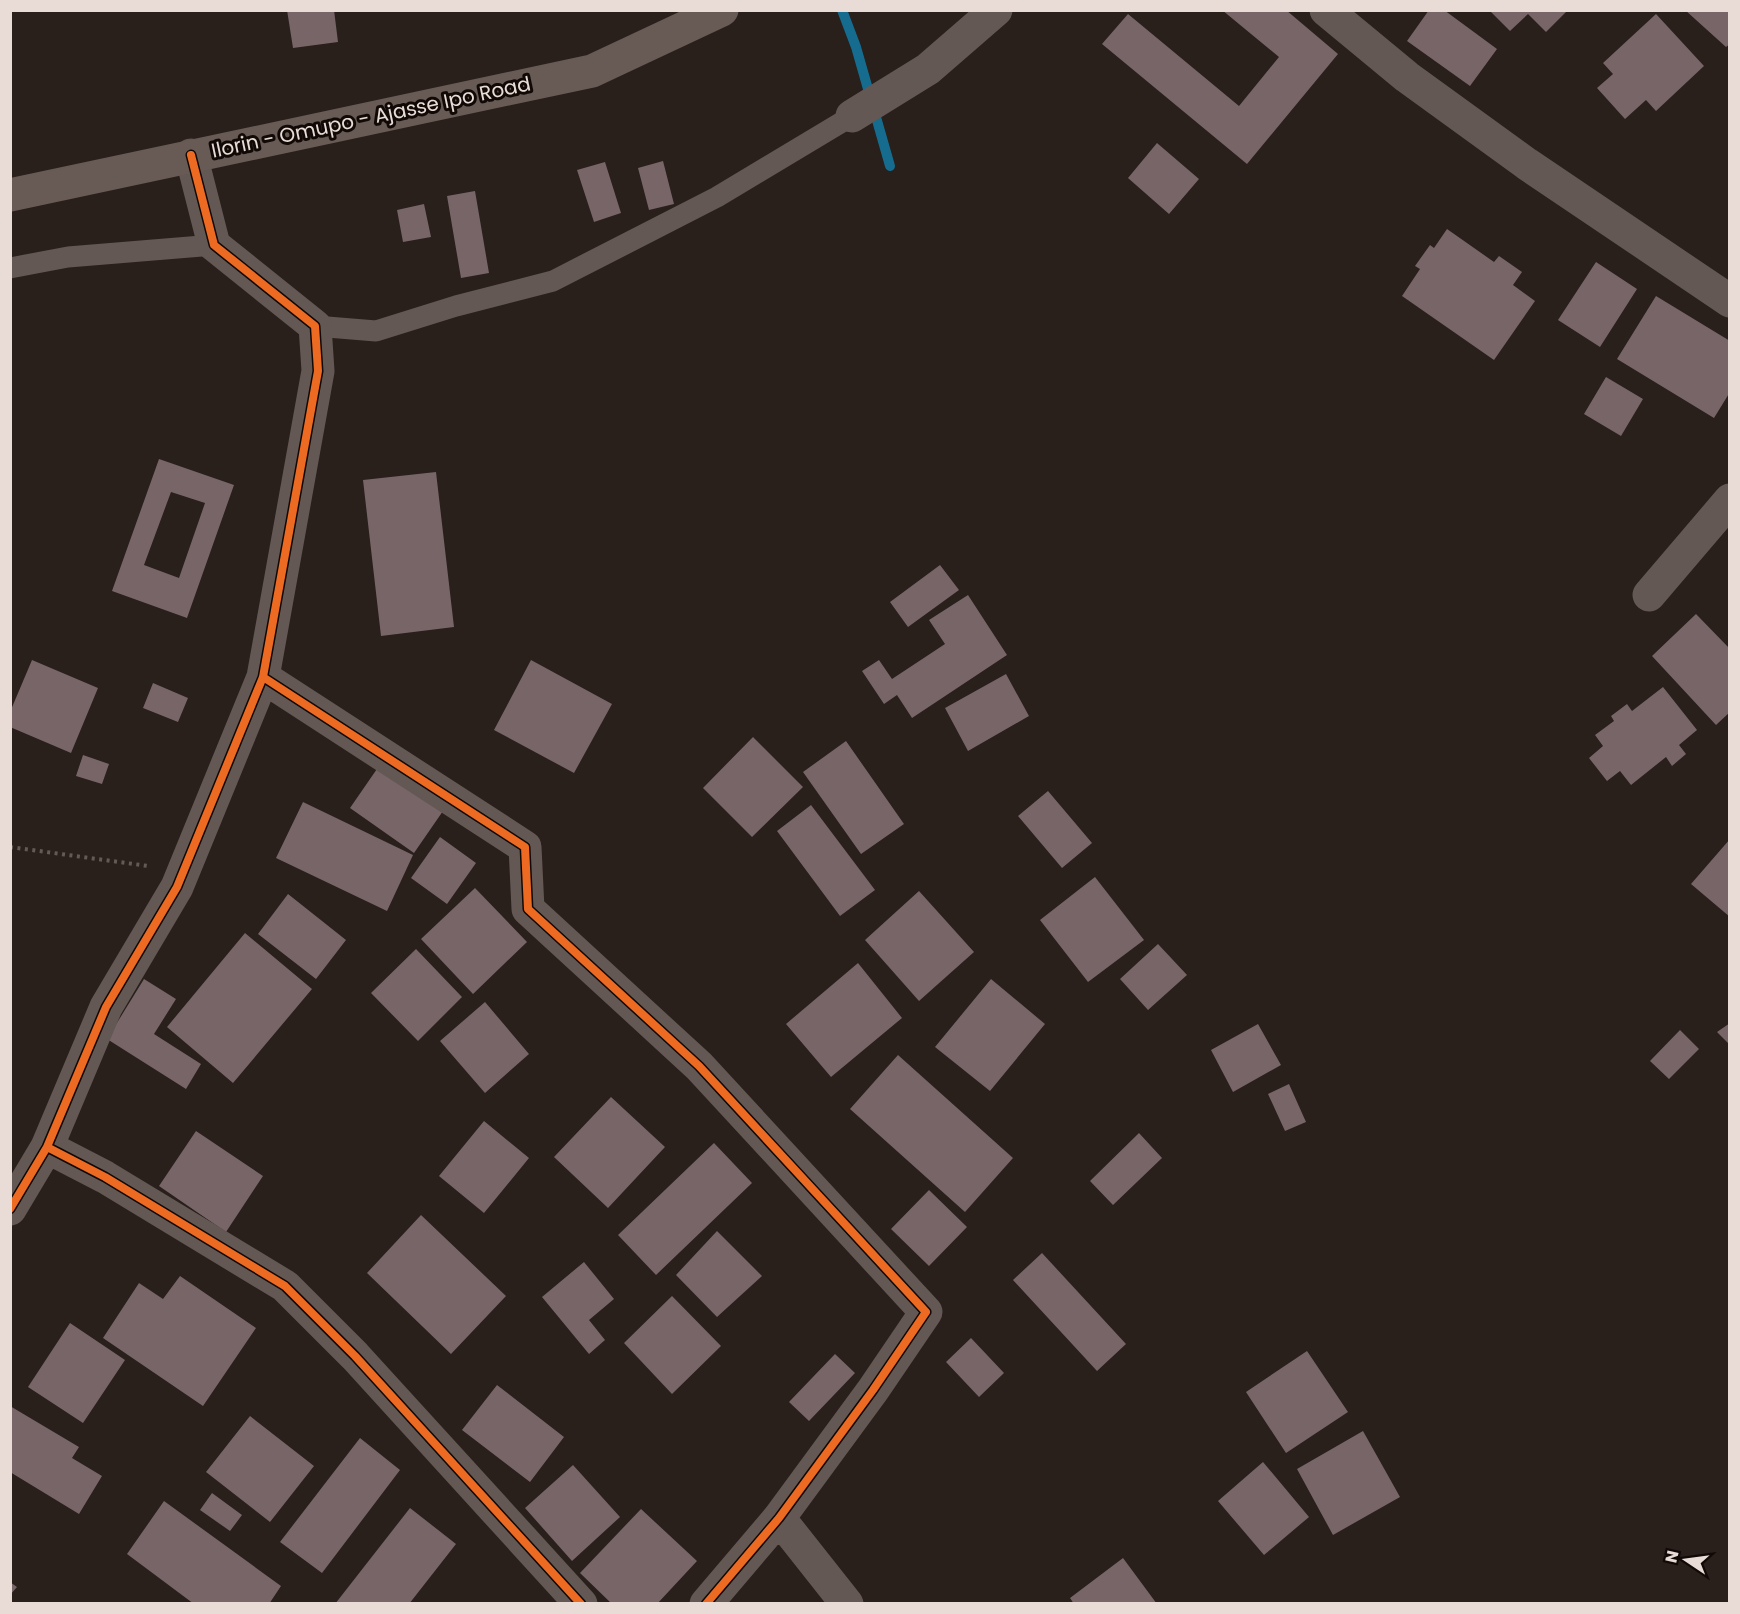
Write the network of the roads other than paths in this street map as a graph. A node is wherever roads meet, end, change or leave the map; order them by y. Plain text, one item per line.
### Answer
1 (722, 10) edge
2 (996, 10) edge
3 (1326, 10) edge
4 (852, 116) joint
5 (191, 155) junction
6 (10, 195) edge
7 (214, 245) junction
8 (10, 268) edge
9 (1730, 301) edge
10 (315, 326) junction
11 (1730, 500) edge
12 (1649, 595) dead end
13 (264, 677) junction
14 (47, 1147) junction
15 (10, 1209) edge
16 (779, 1518) junction
17 (581, 1604) edge
18 (706, 1604) edge
19 (847, 1604) edge

1 - 5 highway, Ilorin - Omupo - Ajasse Ipo Road
2 - 4 street
3 - 9 street
4 - 10 lane
5 - 6 highway, Ilorin - Omupo - Ajasse Ipo Road
5 - 7 street
7 - 8 lane
7 - 10 street
10 - 13 street
11 - 12 street
13 - 14 street
13 - 16 street
14 - 15 street
14 - 17 street
16 - 18 street
16 - 19 street

